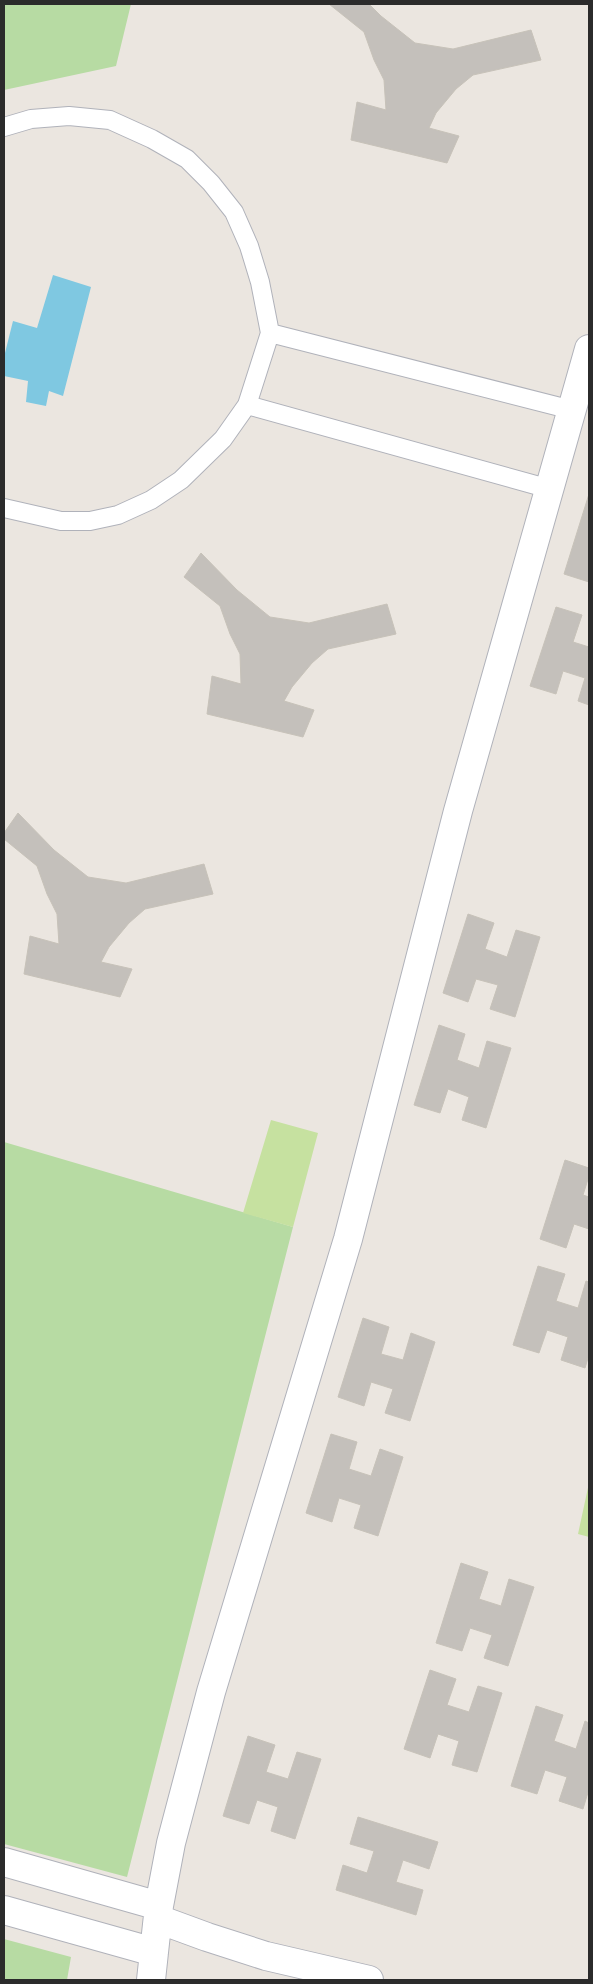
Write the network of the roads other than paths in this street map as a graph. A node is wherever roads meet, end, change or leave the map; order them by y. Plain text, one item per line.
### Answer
1 (4, 128) edge
2 (270, 333) junction
3 (589, 349) edge
4 (247, 405) junction
5 (572, 410) junction
6 (550, 489) junction
7 (4, 508) edge
8 (4, 1862) edge
9 (4, 1910) edge
10 (158, 1912) junction
11 (154, 1952) junction
12 (151, 1980) edge
13 (369, 1980) edge

1 - 2 lane
2 - 4 lane
2 - 5 lane
3 - 5 street
4 - 6 lane
4 - 7 lane
5 - 6 street
6 - 10 street
8 - 10 street
9 - 11 street
10 - 11 street
10 - 13 street
11 - 12 street

